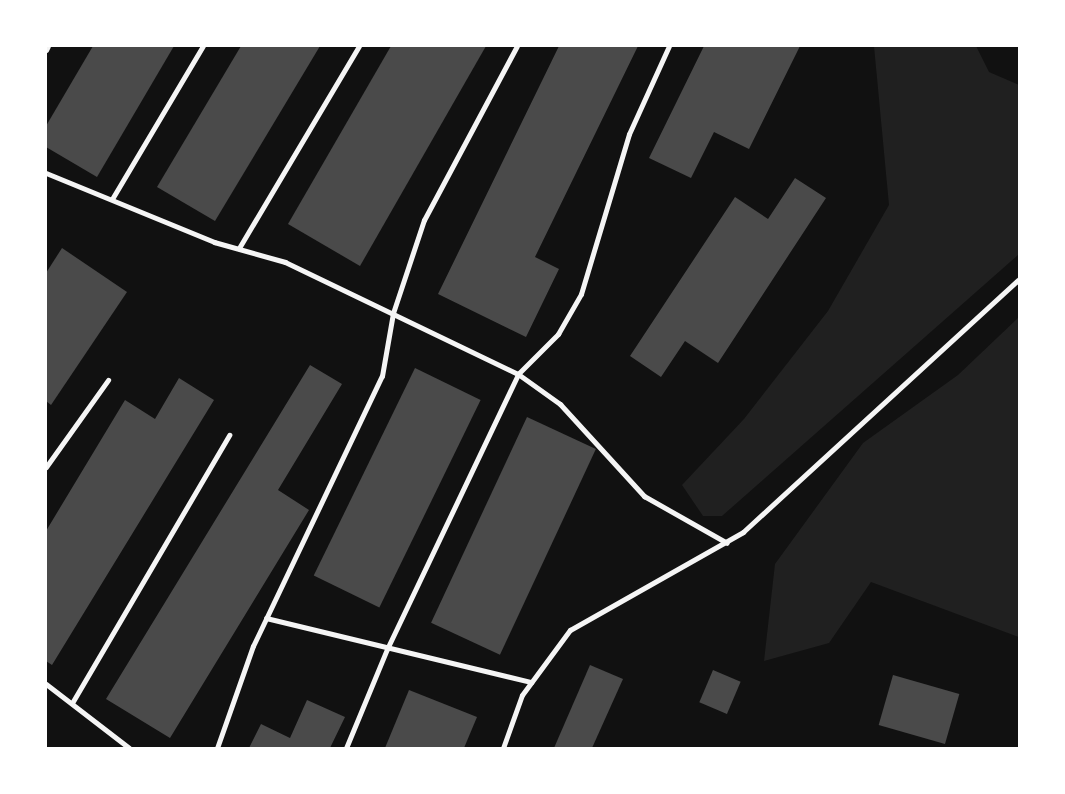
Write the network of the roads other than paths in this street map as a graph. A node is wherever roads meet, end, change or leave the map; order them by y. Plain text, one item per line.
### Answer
1 (203, 46) edge
2 (359, 46) edge
3 (517, 46) edge
4 (669, 46) edge
5 (46, 173) edge
6 (112, 199) junction
7 (240, 248) junction
8 (1020, 278) edge
9 (393, 313) junction
10 (518, 374) junction
11 (108, 380) dead end
12 (229, 435) dead end
13 (46, 467) edge
14 (727, 543) junction
15 (266, 618) junction
16 (387, 649) junction
17 (531, 682) junction
18 (46, 684) edge
19 (72, 703) junction
20 (129, 748) edge
21 (218, 748) edge
22 (346, 748) edge
23 (503, 748) edge

1 - 6 lane
2 - 7 lane
3 - 9 lane
4 - 10 lane
5 - 6 lane
6 - 7 lane
7 - 9 lane
8 - 14 lane
9 - 10 lane
9 - 15 lane
10 - 14 lane
10 - 16 lane
11 - 13 lane
12 - 19 lane
14 - 17 lane
15 - 16 lane
15 - 21 lane
16 - 17 lane
16 - 22 lane
17 - 23 lane
18 - 19 lane
19 - 20 lane

